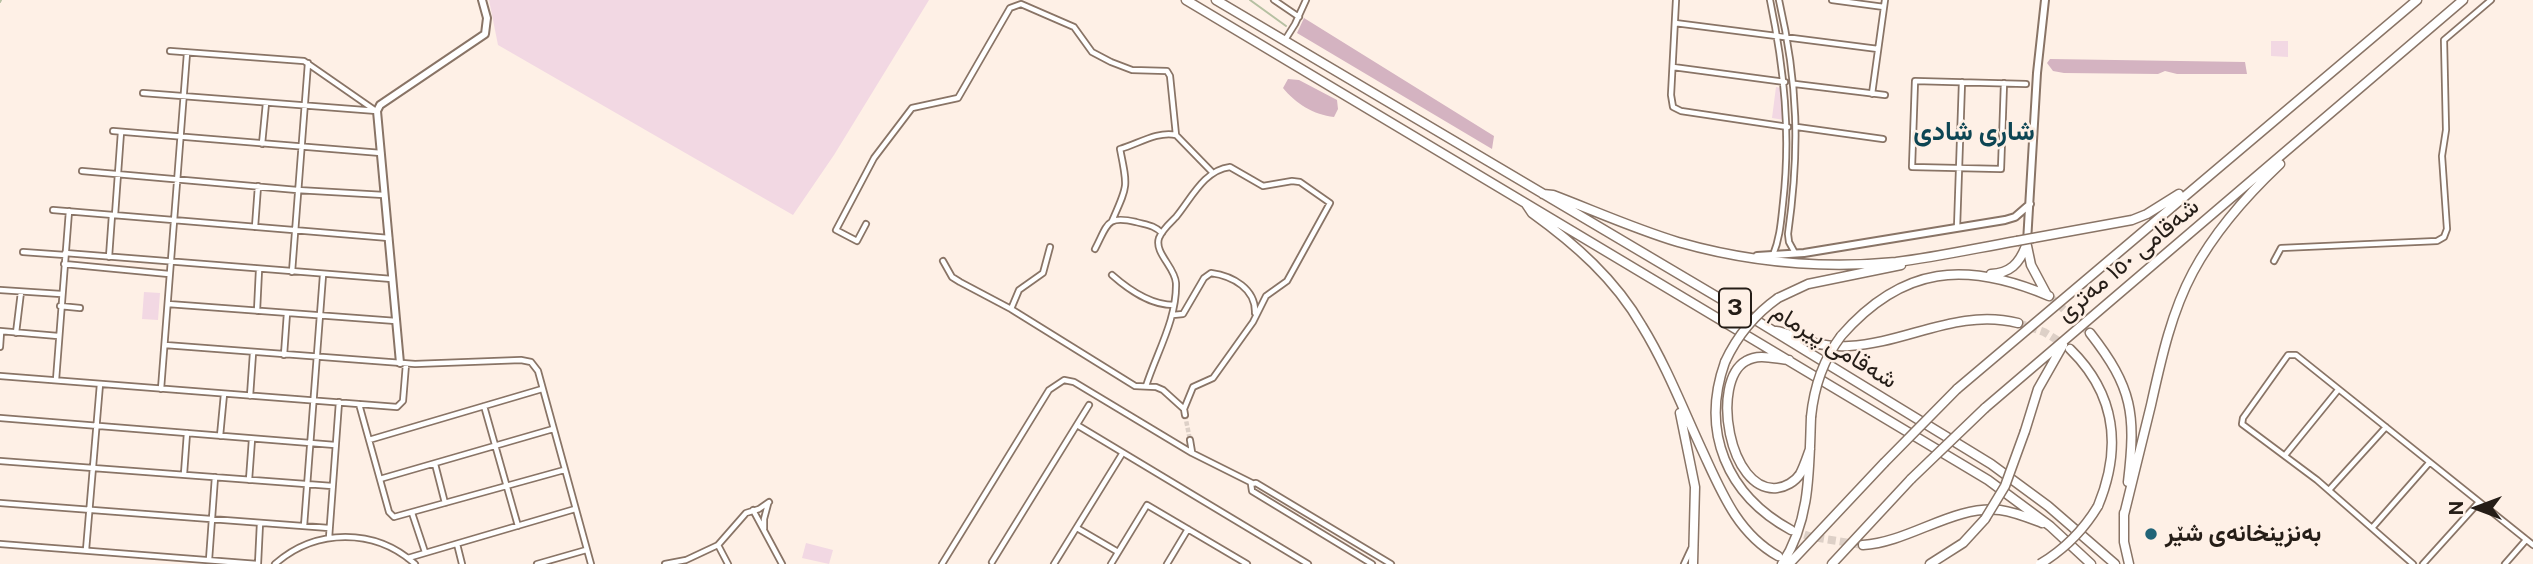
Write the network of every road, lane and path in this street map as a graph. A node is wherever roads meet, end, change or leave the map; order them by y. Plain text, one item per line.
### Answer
1 (482, 0) edge
2 (1186, 0) edge
3 (1216, 0) edge
4 (1274, 0) edge
5 (1307, 0) edge
6 (1676, 0) edge
7 (1770, 0) edge
8 (1780, 0) edge
9 (1832, 0) edge
10 (1885, 0) edge
11 (2045, 0) edge
12 (2417, 0) edge
13 (2463, 0) edge
14 (2491, 0) edge
15 (1884, 7) junction
16 (1299, 17) junction
17 (1675, 23) junction
18 (1778, 36) junction
19 (1788, 38) junction
20 (1284, 41) junction
21 (1878, 50) junction
22 (170, 51) dead end
23 (187, 53) junction
24 (308, 63) junction
25 (1673, 67) junction
26 (1785, 82) junction
27 (1962, 82) junction
28 (2004, 83) junction
29 (1795, 84) junction
30 (2026, 84) dead end
31 (143, 93) dead end
32 (1872, 94) junction
33 (1885, 95) dead end
34 (184, 96) junction
35 (265, 103) junction
36 (305, 105) junction
37 (377, 111) junction
38 (2328, 115) junction
39 (1788, 127) junction
40 (1797, 127) junction
41 (113, 131) dead end
42 (121, 132) junction
43 (1175, 135) junction
44 (181, 137) junction
45 (1883, 139) dead end
46 (262, 144) junction
47 (302, 147) junction
48 (381, 153) junction
49 (1959, 168) junction
50 (82, 171) dead end
51 (118, 173) junction
52 (1213, 173) junction
53 (178, 179) junction
54 (2203, 180) junction
55 (258, 187) junction
56 (298, 190) junction
57 (1540, 194) junction
58 (384, 195) junction
59 (1525, 201) junction
60 (2030, 204) junction
61 (53, 210) dead end
62 (69, 211) junction
63 (114, 215) junction
64 (174, 220) junction
65 (1112, 221) junction
66 (866, 224) dead end
67 (255, 227) junction
68 (1957, 228) junction
69 (295, 230) junction
70 (1162, 233) junction
71 (389, 238) junction
72 (2026, 246) junction
73 (1050, 247) dead end
74 (1095, 249) dead end
75 (23, 251) dead end
76 (65, 254) junction
77 (1796, 254) junction
78 (1742, 256) junction
79 (1773, 256) junction
80 (109, 257) junction
81 (1931, 257) junction
82 (943, 261) dead end
83 (2274, 261) dead end
84 (170, 263) junction
85 (64, 264) junction
86 (259, 270) junction
87 (292, 272) junction
88 (169, 274) junction
89 (1981, 274) junction
90 (323, 275) junction
91 (1112, 275) dead end
92 (393, 279) junction
93 (0, 290) edge
94 (21, 292) junction
95 (61, 294) junction
96 (167, 304) junction
97 (1174, 305) junction
98 (61, 306) junction
99 (80, 307) dead end
100 (1011, 309) junction
101 (257, 311) junction
102 (287, 313) junction
103 (1173, 315) junction
104 (319, 316) junction
105 (1255, 317) junction
106 (396, 321) junction
107 (2018, 323) tunnel mouth
108 (1771, 330) junction
109 (0, 331) edge
110 (16, 332) junction
111 (2090, 332) tunnel mouth
112 (2072, 333) junction
113 (58, 336) junction
114 (165, 345) junction
115 (0, 347) edge
116 (2070, 349) tunnel mouth
117 (253, 353) junction
118 (284, 355) junction
119 (316, 358) junction
120 (1790, 360) junction
121 (403, 363) junction
122 (0, 376) edge
123 (56, 380) junction
124 (1670, 381) junction
125 (100, 384) junction
126 (1146, 386) junction
127 (162, 388) junction
128 (542, 389) junction
129 (2338, 390) junction
130 (224, 394) junction
131 (250, 396) junction
132 (313, 400) junction
133 (339, 402) junction
134 (359, 404) junction
135 (1089, 405) dead end
136 (484, 406) junction
137 (0, 418) edge
138 (1077, 425) junction
139 (96, 427) junction
140 (2386, 427) junction
141 (553, 429) junction
142 (187, 433) junction
143 (220, 436) junction
144 (252, 439) junction
145 (369, 440) junction
146 (1190, 440) tunnel mouth
147 (310, 443) junction
148 (335, 445) junction
149 (496, 445) junction
150 (1810, 449) junction
151 (1192, 453) junction
152 (1122, 454) junction
153 (2286, 454) junction
154 (0, 461) edge
155 (2429, 463) junction
156 (435, 464) junction
157 (93, 468) junction
158 (564, 470) junction
159 (184, 474) junction
160 (215, 477) junction
161 (380, 479) junction
162 (249, 480) junction
163 (1252, 482) junction
164 (306, 485) junction
165 (332, 486) junction
166 (506, 486) junction
167 (2329, 489) junction
168 (0, 502) edge
169 (2479, 502) junction
170 (445, 503) junction
171 (89, 509) junction
172 (575, 509) junction
173 (753, 510) junction
174 (412, 513) junction
175 (1308, 515) junction
176 (2124, 515) junction
177 (212, 519) junction
178 (1304, 522) junction
179 (260, 523) junction
180 (304, 526) junction
181 (518, 526) junction
182 (2050, 526) junction
183 (329, 528) junction
184 (1077, 528) junction
185 (2372, 528) junction
186 (1188, 529) junction
187 (1791, 530) tunnel mouth
188 (765, 534) junction
189 (329, 538) junction
190 (2526, 540) junction
191 (1695, 542) junction
192 (0, 544) edge
193 (457, 544) junction
194 (718, 545) junction
195 (1863, 545) tunnel mouth
196 (2533, 545) edge
197 (586, 550) junction
198 (86, 551) junction
199 (425, 552) junction
200 (1118, 552) junction
201 (408, 558) junction
202 (209, 560) junction
203 (1780, 560) edge
204 (992, 562) dead end
205 (257, 564) edge
206 (275, 564) edge
207 (415, 564) edge
208 (462, 564) edge
209 (537, 564) edge
210 (591, 564) edge
211 (665, 564) edge
212 (728, 564) edge
213 (782, 564) edge
214 (942, 564) edge
215 (1054, 564) edge
216 (1111, 564) edge
217 (1167, 564) edge
218 (1247, 564) edge
219 (1308, 564) edge
220 (1372, 564) edge
221 (1391, 564) edge
222 (1684, 564) edge
223 (1693, 564) edge
224 (1789, 564) edge
225 (1832, 564) edge
226 (1930, 564) edge
227 (2040, 564) edge
228 (2091, 564) edge
229 (2115, 564) edge
230 (2129, 564) edge
231 (2413, 564) edge
232 (2423, 564) edge
233 (2505, 564) edge

1 - 37 street
2 - 59 highway, شەقامی پیرمام / 3
3 - 20 highway, 3
4 - 16 street
5 - 16 street
6 - 17 street
7 - 18 street
8 - 19 street
9 - 15 street
10 - 15 street
11 - 60 street
12 - 54 highway, شەقامی ١٥٠ مەتری
13 - 38 highway, شەقامی ١٥٠ مەتری
14 - 83 street
15 - 21 street
16 - 20 street
17 - 18 street
17 - 25 street
18 - 19 street
18 - 26 street
19 - 21 street
19 - 29 street
20 - 57 highway, شەقامی پیرمام / 3
21 - 32 street
22 - 23 street
23 - 24 street
23 - 34 street
24 - 36 street
24 - 37 street
25 - 26 street
25 - 39 street
26 - 39 street
27 - 28 street
27 - 49 street
27 - 49 street
28 - 30 street
28 - 49 street
29 - 32 street
29 - 40 street
31 - 34 street
32 - 33 street
34 - 35 street
34 - 44 street
35 - 36 street
35 - 46 street
36 - 37 street
36 - 47 street
37 - 48 street
38 - 112 highway, شەقامی ١٥٠ مەتری
38 - 176 highway
39 - 79 street
40 - 45 street
40 - 77 street
41 - 42 street
42 - 44 street
42 - 51 street
43 - 52 street
43 - 65 street
43 - 66 street
44 - 46 street
44 - 53 street
46 - 47 street
47 - 48 street
47 - 56 street
48 - 58 street
49 - 68 street
50 - 51 street
51 - 53 street
51 - 63 street
52 - 70 street
52 - 105 street
53 - 55 street
53 - 64 street
54 - 81 highway, bridge
54 - 224 highway, شەقامی ١٥٠ مەتری, bridge
55 - 56 street
55 - 67 street
56 - 58 street
56 - 69 street
57 - 78 highway
57 - 108 highway, شەقامی پیرمام / 3
58 - 71 street
59 - 120 highway, شەقامی پیرمام / 3
59 - 124 highway
60 - 68 street
60 - 72 street
61 - 62 street
62 - 63 street
62 - 76 street
63 - 64 street
63 - 80 street
64 - 67 street
64 - 84 street
65 - 70 street
65 - 74 street
67 - 69 street
68 - 77 street
69 - 71 street
69 - 87 street
70 - 97 street
71 - 92 street
72 - 89 highway
72 - 89 highway
73 - 100 street
75 - 76 street
76 - 80 street
76 - 85 street
77 - 79 street
78 - 79 street
78 - 81 highway
80 - 84 street
81 - 187 highway, bridge
82 - 100 street
84 - 86 street
84 - 88 street
85 - 88 street
85 - 95 street
86 - 87 street
86 - 101 street
87 - 90 street
88 - 96 street
89 - 150 highway, bridge
90 - 92 street
90 - 104 street
91 - 97 street
92 - 106 street
93 - 94 street
94 - 95 street
94 - 110 street
95 - 98 street
96 - 101 street
96 - 114 street
97 - 103 street
98 - 99 street
98 - 113 street
100 - 126 street
101 - 102 street
102 - 104 street
102 - 118 street
103 - 105 street
103 - 126 street
104 - 106 street
104 - 119 street
105 - 126 street
106 - 121 street
107 - 108 highway
108 - 229 highway, شەقامی پیرمام / 3
109 - 110 street
109 - 115 street
110 - 113 street
111 - 176 highway
112 - 225 highway, شەقامی ١٥٠ مەتری, bridge
112 - 226 highway, bridge
113 - 123 street
114 - 117 street
114 - 127 street
116 - 227 highway, bridge
117 - 118 street
117 - 131 street
118 - 119 street
119 - 121 street
119 - 132 street
120 - 150 highway
120 - 182 highway, شەقامی پیرمام / 3
121 - 128 street
121 - 134 street
122 - 123 street
123 - 125 street
124 - 191 highway
124 - 203 highway
125 - 127 street
125 - 139 street
127 - 130 street
128 - 136 street
128 - 141 street
129 - 140 street
129 - 153 street
129 - 153 street
130 - 131 street
130 - 143 street
131 - 132 street
132 - 133 street
132 - 147 street
133 - 134 street
133 - 148 street
134 - 145 street
135 - 138 street
136 - 145 street
136 - 149 street
137 - 139 street
138 - 152 street
138 - 204 street
139 - 142 street
139 - 157 street
140 - 155 street
140 - 167 street
141 - 149 street
141 - 158 street
142 - 143 street
142 - 159 street
143 - 144 street
144 - 147 street
144 - 162 street
145 - 161 street
146 - 151 street
147 - 148 street
147 - 164 street
148 - 165 street
149 - 156 street
149 - 166 street
150 - 203 highway
151 - 163 street
151 - 214 street
152 - 184 street
152 - 219 street
153 - 167 street
154 - 157 street
155 - 169 street
155 - 185 street
156 - 161 street
156 - 170 street
157 - 159 street
157 - 171 street
158 - 166 street
158 - 172 street
159 - 160 street
160 - 162 street
160 - 177 street
161 - 174 street
162 - 164 street
163 - 175 street
163 - 178 street
164 - 165 street
164 - 180 street
165 - 183 street
166 - 170 street
166 - 181 street
167 - 185 street
168 - 171 street
169 - 190 street
169 - 232 street
170 - 174 street
171 - 177 street
171 - 198 street
172 - 181 street
172 - 197 street
173 - 188 street
173 - 188 street
173 - 194 street
174 - 199 street
175 - 178 street
175 - 221 street
176 - 230 highway
177 - 179 street
177 - 202 street
178 - 220 street
179 - 180 street
179 - 205 street
180 - 183 street
181 - 193 street
182 - 195 highway
182 - 228 highway, شەقامی پیرمام / 3
183 - 189 street
184 - 200 street
184 - 215 street
185 - 231 street
186 - 200 street
186 - 217 street
186 - 218 street
188 - 213 street
189 - 201 street
189 - 206 street
190 - 196 street
190 - 233 street
191 - 222 street
191 - 223 highway
192 - 198 street
193 - 199 street
193 - 208 street
194 - 211 street
194 - 212 street
197 - 209 street
197 - 210 street
198 - 202 street
199 - 201 street
200 - 216 street
201 - 207 street
202 - 205 street

